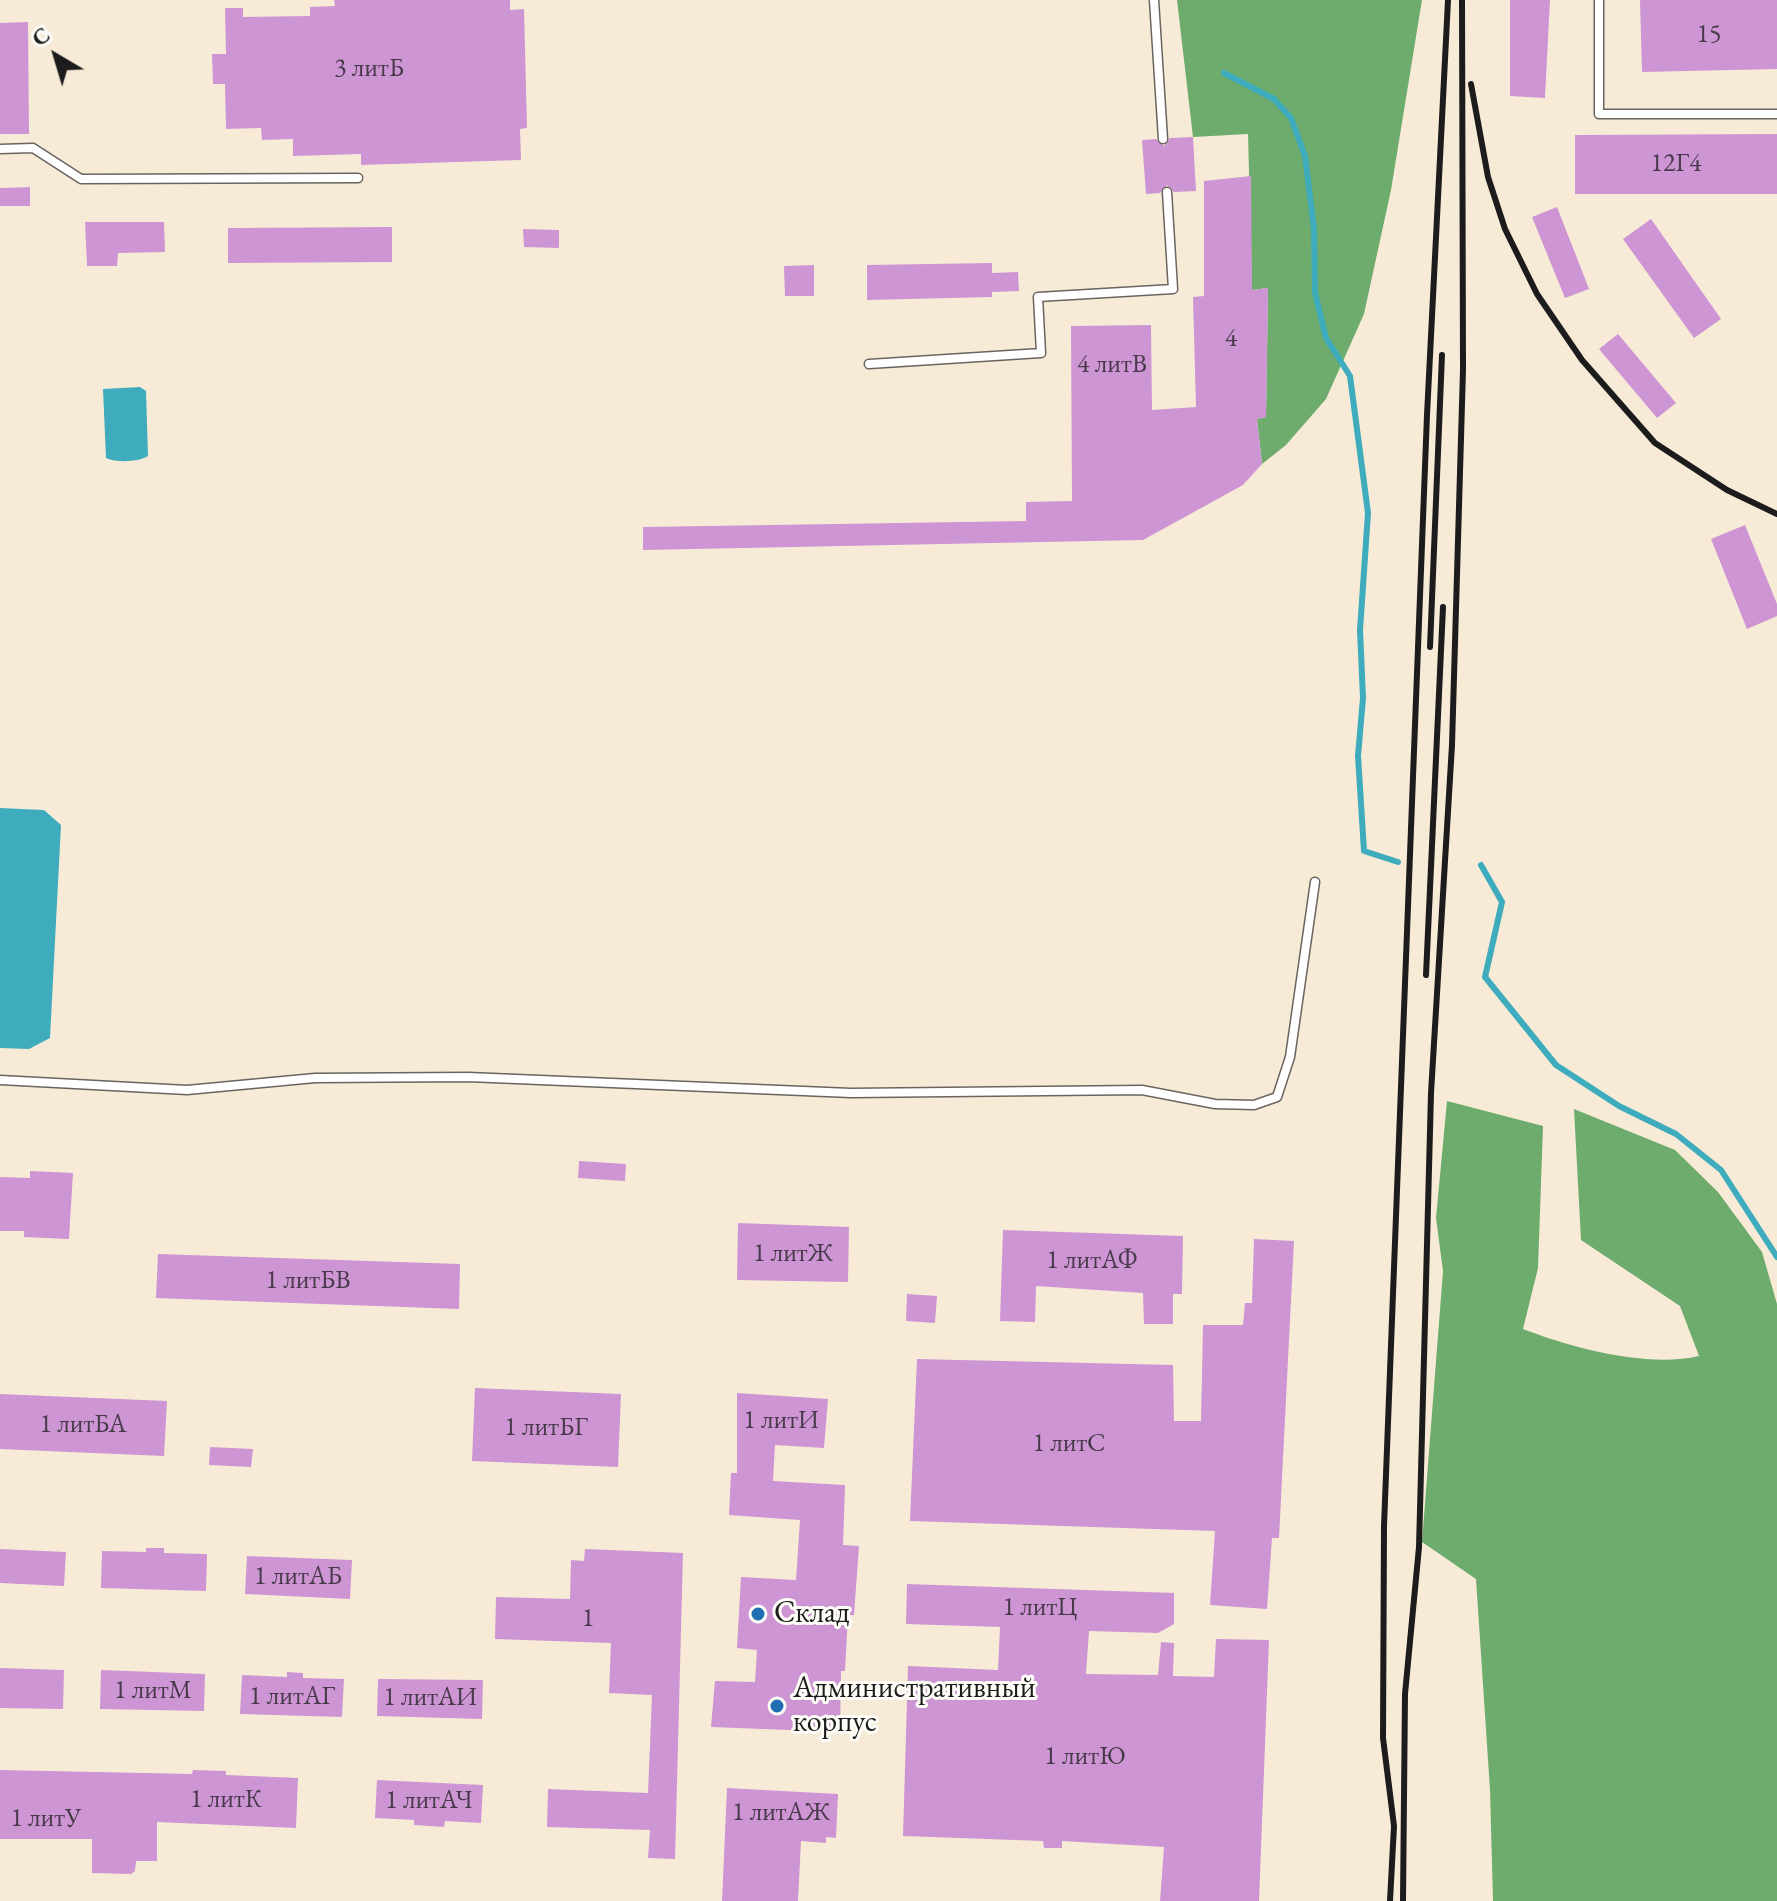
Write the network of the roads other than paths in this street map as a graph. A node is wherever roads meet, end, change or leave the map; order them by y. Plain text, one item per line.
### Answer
1 (1154, 0) edge
2 (1599, 0) edge
3 (1777, 114) edge
4 (1163, 139) dead end
5 (0, 149) edge
6 (358, 178) dead end
7 (1167, 192) dead end
8 (869, 364) dead end
9 (1315, 882) dead end
10 (0, 1080) edge

1 - 4 lane
2 - 3 lane
5 - 6 lane
7 - 8 lane
9 - 10 lane

